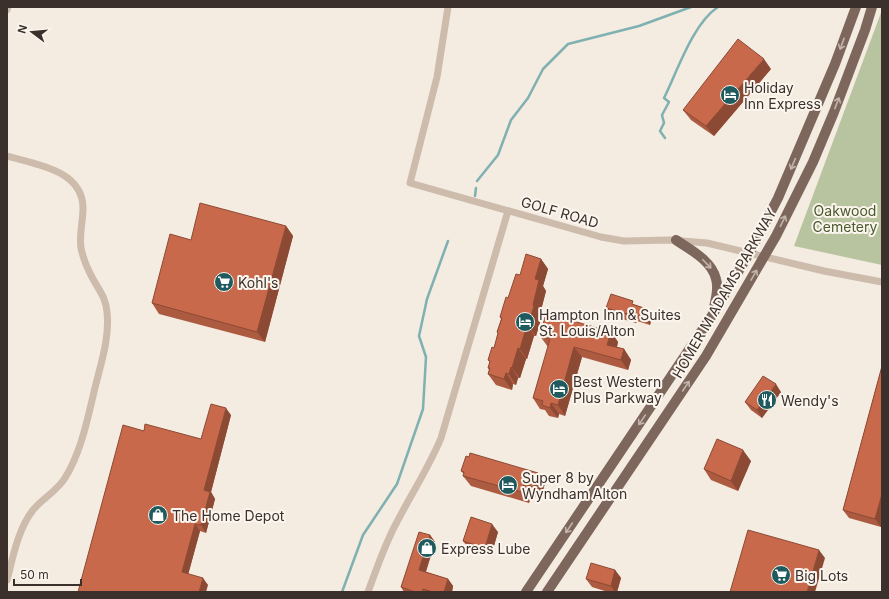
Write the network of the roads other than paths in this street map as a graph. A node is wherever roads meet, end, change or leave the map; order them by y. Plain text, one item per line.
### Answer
1 (8, 7) edge
2 (448, 7) edge
3 (856, 7) edge
4 (872, 7) edge
5 (7, 10) edge
6 (7, 156) edge
7 (508, 211) junction
8 (676, 240) junction
9 (750, 252) junction
10 (765, 256) junction
11 (882, 282) edge
12 (713, 314) junction
13 (7, 580) edge
14 (368, 592) edge
15 (526, 592) edge
16 (547, 592) edge

1 - 5 street
2 - 7 street, GOLF ROAD
3 -> 9 main road, HOMER M ADAMS PARKWAY
10 -> 4 main road, HOMER M ADAMS PARKWAY
6 - 13 street
7 - 8 street, GOLF ROAD
7 - 14 street
8 - 9 street, GOLF ROAD
8 -> 12 main road
9 - 10 street, GOLF ROAD
9 - 12 main road, HOMER M ADAMS PARKWAY
10 - 11 street, GOLF ROAD
16 -> 10 main road, HOMER M ADAMS PARKWAY
12 -> 15 main road, HOMER M ADAMS PARKWAY

